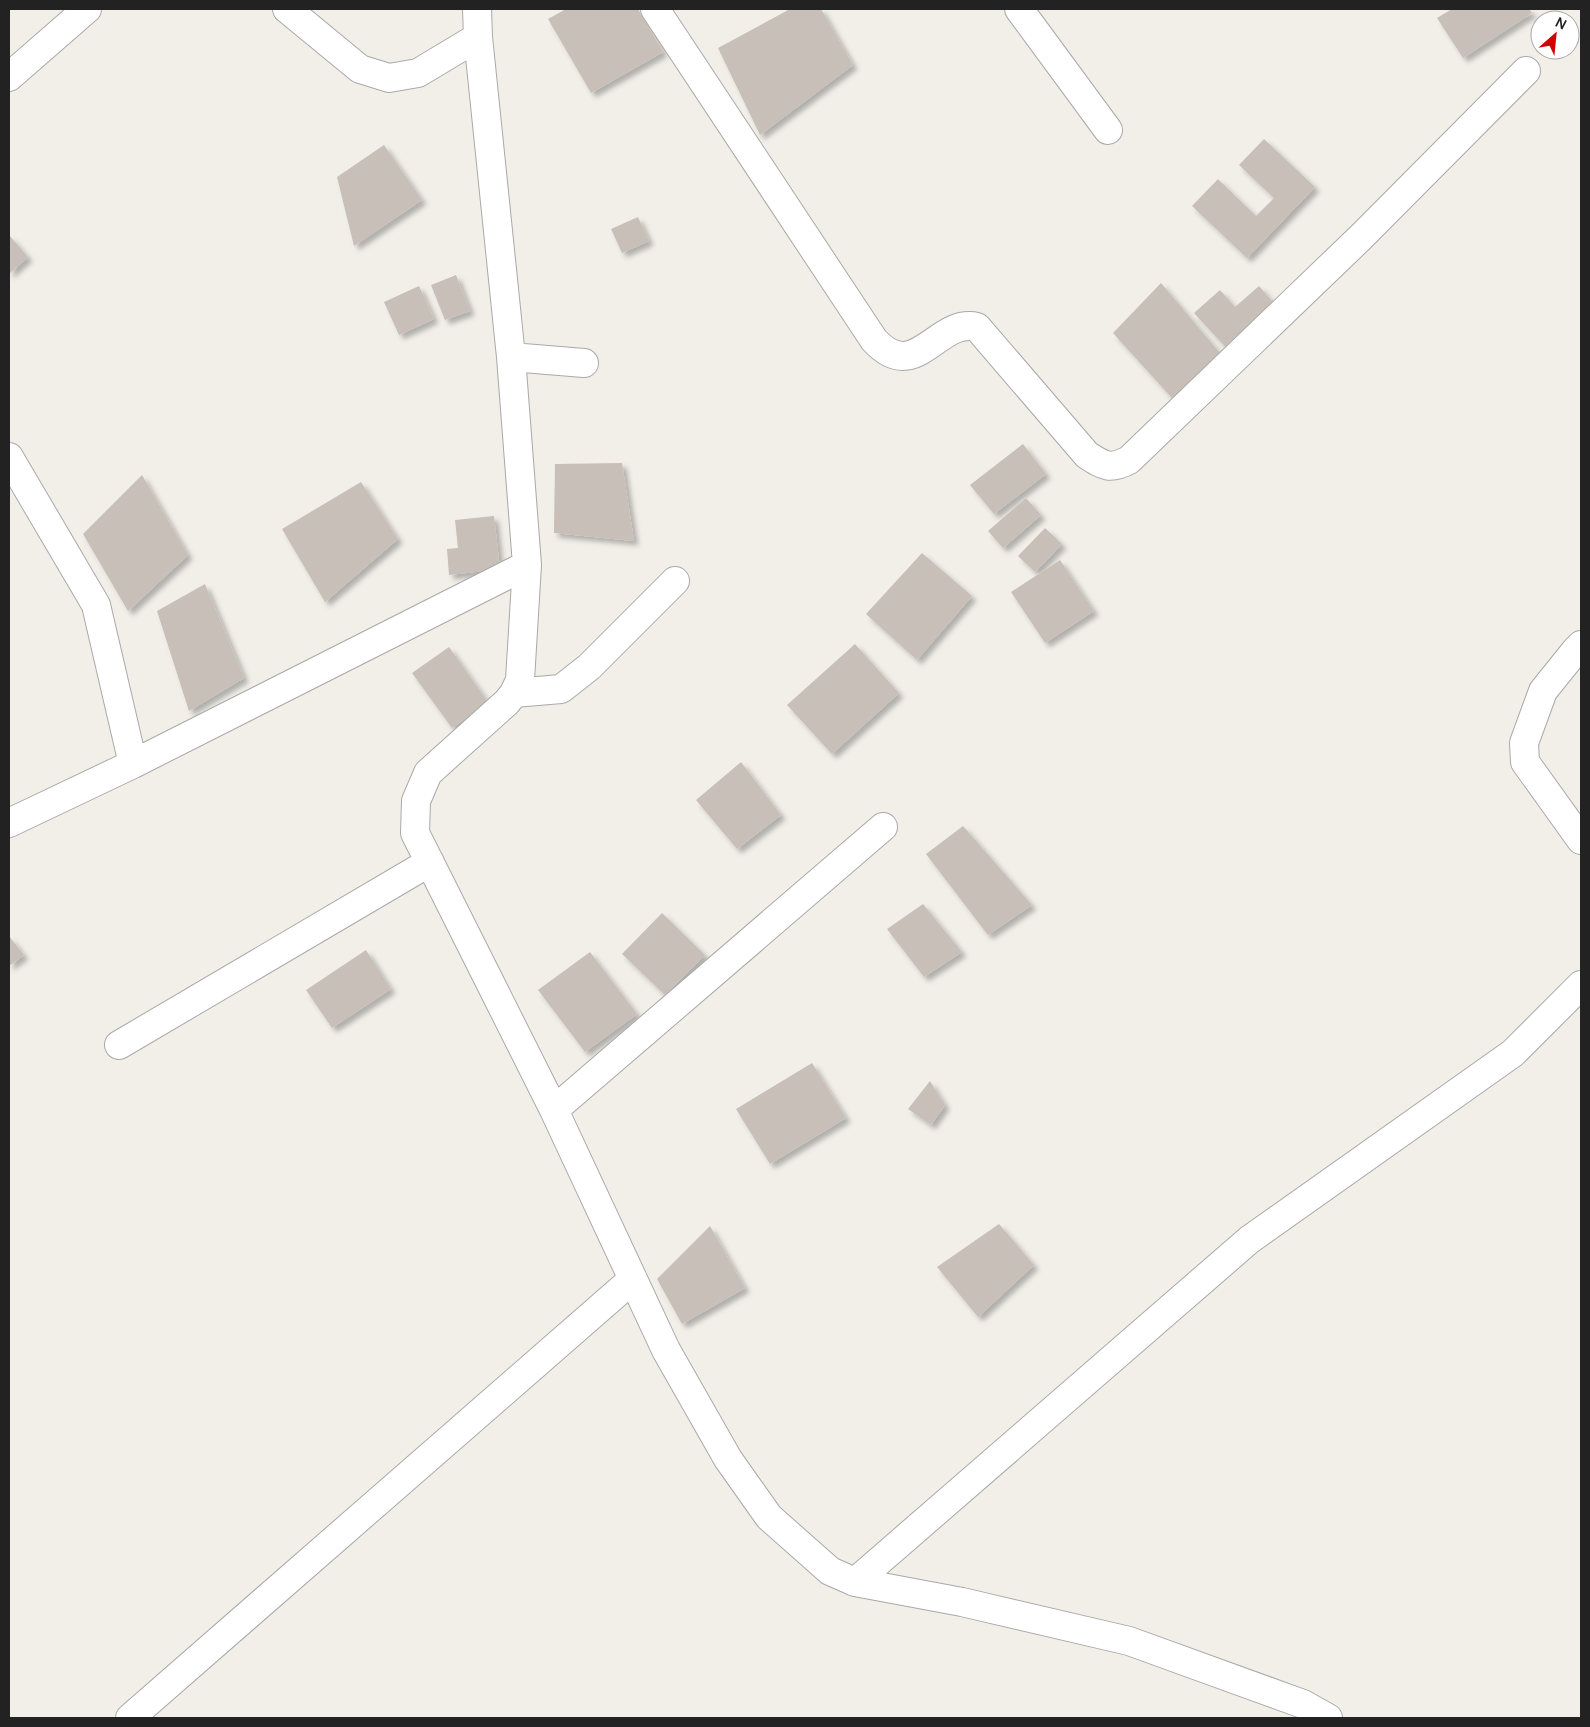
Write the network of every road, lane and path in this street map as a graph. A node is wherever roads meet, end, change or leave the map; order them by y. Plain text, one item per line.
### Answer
1 (87, 9) edge
2 (287, 9) edge
3 (477, 9) edge
4 (655, 9) edge
5 (1019, 9) edge
6 (478, 37) junction
7 (1526, 71) dead end
8 (9, 77) edge
9 (1108, 130) dead end
10 (511, 357) junction
11 (584, 363) dead end
12 (9, 457) edge
13 (527, 564) junction
14 (674, 580) dead end
15 (1581, 645) edge
16 (514, 693) junction
17 (133, 764) junction
18 (9, 823) edge
19 (882, 827) dead end
20 (1581, 840) edge
21 (430, 862) junction
22 (1581, 985) edge
23 (119, 1045) dead end
24 (554, 1110) junction
25 (633, 1279) junction
26 (855, 1582) junction
27 (130, 1718) edge
28 (1328, 1718) edge

1 - 8 street
2 - 6 street
3 - 6 street
4 - 7 street
5 - 9 street
6 - 10 street
10 - 11 street
10 - 13 street
12 - 17 street
13 - 16 street
13 - 17 street
14 - 16 street
15 - 20 street
16 - 21 street
17 - 18 street
19 - 24 street
21 - 23 street
21 - 24 street
22 - 26 street
24 - 25 street
25 - 26 street
25 - 27 street
26 - 28 street

